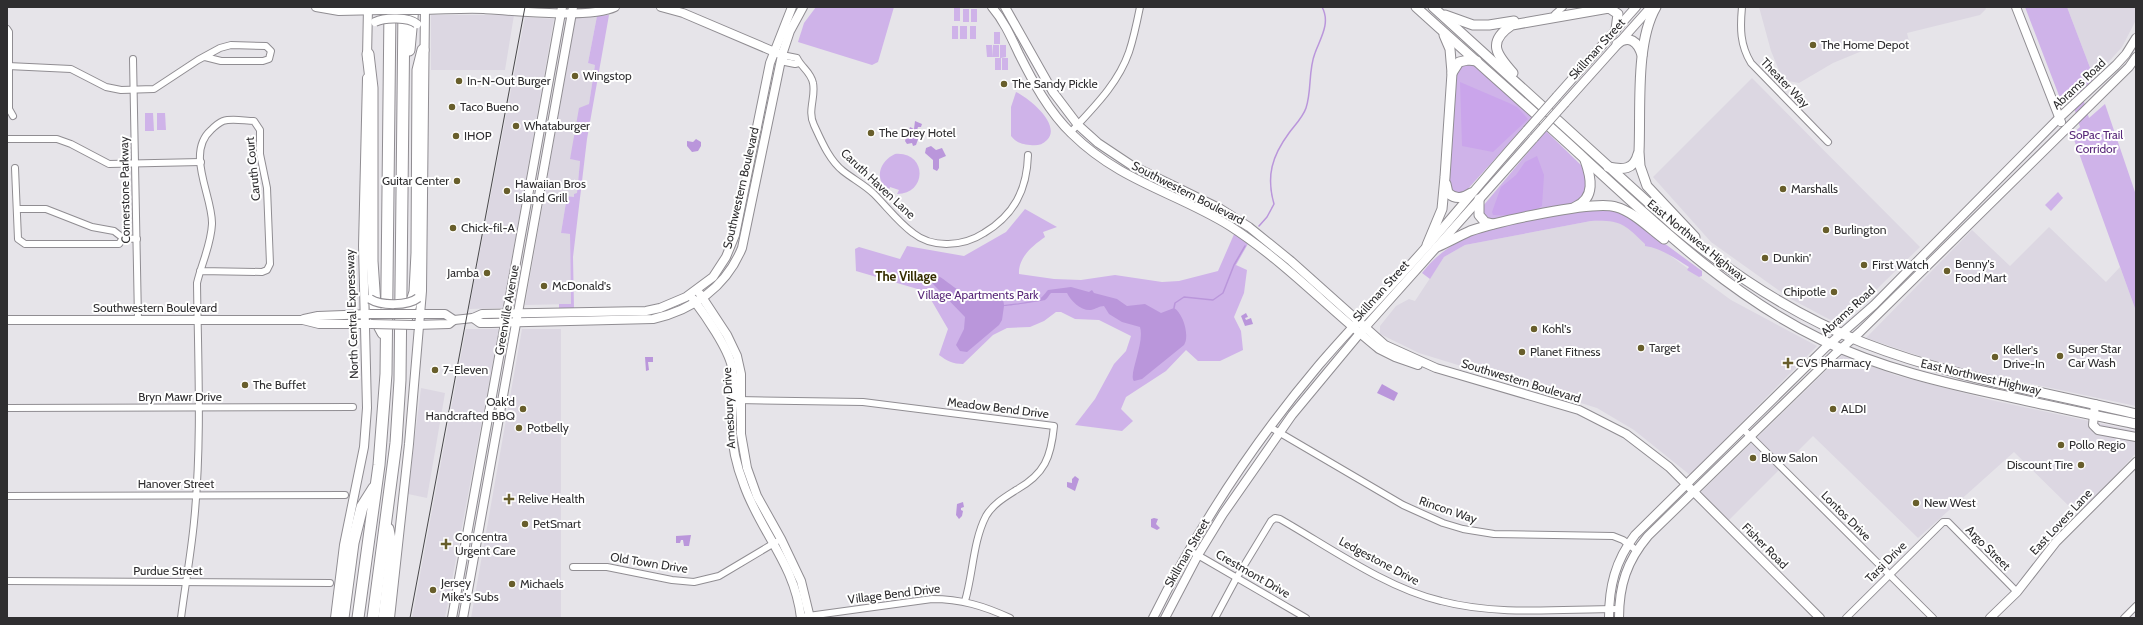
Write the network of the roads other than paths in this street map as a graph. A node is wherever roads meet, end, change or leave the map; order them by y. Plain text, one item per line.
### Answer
1 (316, 7) edge
2 (404, 7) edge
3 (614, 7) edge
4 (661, 7) edge
5 (792, 7) edge
6 (804, 7) edge
7 (992, 7) edge
8 (1005, 7) edge
9 (1140, 7) edge
10 (1416, 7) edge
11 (1563, 7) edge
12 (1591, 7) edge
13 (1636, 7) edge
14 (1651, 7) edge
15 (1656, 7) edge
16 (1742, 7) edge
17 (2016, 7) edge
18 (389, 8) edge
19 (1579, 8) edge
20 (370, 9) edge
21 (420, 9) edge
22 (561, 10) edge
23 (573, 10) edge
24 (1436, 10) edge
25 (1554, 14) junction
26 (7, 29) edge
27 (1441, 29) junction
28 (1616, 29) junction
29 (368, 33) junction
30 (424, 35) junction
31 (2136, 38) edge
32 (1617, 44) junction
33 (424, 50) junction
34 (774, 52) junction
35 (368, 54) junction
36 (782, 55) junction
37 (1642, 56) junction
38 (205, 57) junction
39 (2136, 57) edge
40 (134, 59) dead end
41 (1477, 61) junction
42 (8, 66) junction
43 (1452, 73) junction
44 (404, 88) junction
45 (134, 90) junction
46 (1524, 90) junction
47 (8, 95) edge
48 (762, 109) junction
49 (771, 111) junction
50 (13, 116) dead end
51 (2059, 118) junction
52 (1078, 125) junction
53 (2065, 128) junction
54 (1070, 133) junction
55 (7, 139) edge
56 (1828, 142) dead end
57 (537, 148) junction
58 (548, 149) junction
59 (1639, 152) junction
60 (1028, 155) dead end
61 (1585, 158) junction
62 (201, 162) junction
63 (136, 163) junction
64 (1607, 166) junction
65 (15, 168) dead end
66 (1445, 177) junction
67 (1471, 193) junction
68 (1480, 200) junction
69 (1972, 205) junction
70 (17, 210) junction
71 (1564, 210) junction
72 (1979, 213) junction
73 (1235, 218) junction
74 (739, 224) junction
75 (1495, 224) junction
76 (747, 226) junction
77 (1230, 226) junction
78 (523, 227) junction
79 (534, 229) junction
80 (123, 238) junction
81 (137, 239) junction
82 (1427, 245) junction
83 (1437, 247) junction
84 (1705, 252) junction
85 (1692, 256) junction
86 (1291, 261) junction
87 (1720, 262) junction
88 (1914, 265) junction
89 (1285, 268) junction
90 (1406, 268) junction
91 (200, 271) junction
92 (1712, 272) junction
93 (1920, 272) junction
94 (1414, 274) junction
95 (694, 292) junction
96 (420, 296) junction
97 (367, 297) junction
98 (700, 301) junction
99 (368, 313) junction
100 (418, 314) junction
101 (507, 314) junction
102 (518, 314) junction
103 (541, 317) junction
104 (473, 318) junction
105 (7, 320) edge
106 (138, 320) junction
107 (198, 320) junction
108 (302, 320) junction
109 (454, 320) junction
110 (505, 323) junction
111 (517, 323) junction
112 (368, 324) junction
113 (417, 325) junction
114 (1359, 328) junction
115 (1843, 334) junction
116 (402, 335) junction
117 (1853, 338) junction
118 (387, 340) junction
119 (1831, 344) junction
120 (1841, 348) junction
121 (2002, 383) junction
122 (1999, 395) junction
123 (736, 400) junction
124 (2095, 404) junction
125 (490, 406) junction
126 (353, 407) dead end
127 (7, 408) edge
128 (198, 408) junction
129 (501, 409) junction
130 (2136, 414) edge
131 (2094, 416) junction
132 (2136, 424) edge
133 (1270, 427) junction
134 (1743, 429) junction
135 (1278, 433) junction
136 (1750, 436) junction
137 (2136, 437) edge
138 (2136, 462) edge
139 (749, 472) junction
140 (740, 474) junction
141 (478, 476) junction
142 (489, 477) junction
143 (376, 483) junction
144 (1687, 484) junction
145 (1693, 491) junction
146 (196, 495) junction
147 (345, 495) dead end
148 (7, 496) edge
149 (386, 516) junction
150 (1943, 522) joint
151 (778, 541) junction
152 (1628, 544) junction
153 (1189, 550) junction
154 (1636, 550) junction
155 (1198, 555) junction
156 (463, 557) junction
157 (474, 559) junction
158 (573, 566) dead end
159 (1614, 574) junction
160 (1889, 574) junction
161 (1237, 577) junction
162 (1623, 578) junction
163 (7, 581) edge
164 (186, 582) junction
165 (330, 583) dead end
166 (2017, 592) junction
167 (966, 602) junction
168 (2136, 606) edge
169 (1609, 608) junction
170 (1619, 608) junction
171 (806, 617) edge
172 (180, 618) edge
173 (335, 618) edge
174 (343, 618) edge
175 (358, 618) edge
176 (373, 618) edge
177 (384, 618) edge
178 (390, 618) edge
179 (452, 618) edge
180 (463, 618) edge
181 (1010, 618) edge
182 (1153, 618) edge
183 (1165, 618) edge
184 (1215, 618) edge
185 (1306, 618) edge
186 (1609, 618) edge
187 (1619, 618) edge
188 (1820, 618) edge
189 (1846, 618) edge
190 (1933, 618) edge
191 (1990, 618) edge
192 (2124, 618) edge

1 - 20 main road
2 - 44 highway
3 - 23 main road
4 - 34 main road, Caruth Haven Lane
5 - 34 main road, Southwestern Boulevard
6 - 36 main road, Southwestern Boulevard
7 - 54 main road, Southwestern Boulevard
8 - 52 main road, Southwestern Boulevard
9 - 52 street
10 - 27 main road, East Northwest Highway
11 - 25 street
12 - 19 main road
13 - 28 main road, Skillman Street
14 - 32 main road, Skillman Street
15 - 37 main road
16 - 56 street, Theater Way
17 - 51 main road
18 - 118 highway
19 - 25 main road
20 - 21 main road, bridge
20 - 29 main road, North Central Expressway
21 - 22 main road
21 - 30 main road
21 - 44 highway
22 - 23 main road
22 - 57 main road, Greenville Avenue
23 - 58 main road, Greenville Avenue
24 - 25 main road
24 - 46 main road, East Northwest Highway
26 - 42 street
27 - 41 main road, East Northwest Highway
27 - 43 main road
28 - 46 main road
28 - 67 main road, Skillman Street, bridge
29 - 30 main road, bridge
29 - 35 main road, North Central Expressway
30 - 33 main road
31 - 51 main road, Abrams Road
32 - 37 main road
32 - 68 main road, Skillman Street, bridge
33 - 96 main road
33 - 116 highway
34 - 36 main road, Caruth Haven Lane
34 - 48 main road, Southwestern Boulevard
35 - 97 main road, North Central Expressway
35 - 118 highway
36 - 49 main road, Southwestern Boulevard
36 - 60 street, Caruth Haven Lane
37 - 59 main road
38 - 38 street
38 - 45 street
39 - 53 main road, Abrams Road
40 - 45 street, Cornerstone Parkway
41 - 43 main road
41 - 61 main road, East Northwest Highway
42 - 45 street
42 - 47 street
43 - 66 main road
44 - 116 highway
45 - 63 street, Cornerstone Parkway
46 - 64 main road, East Northwest Highway
47 - 50 street
48 - 49 main road
48 - 74 main road, Southwestern Boulevard
49 - 76 main road, Southwestern Boulevard
51 - 53 main road
51 - 69 main road, Abrams Road
52 - 54 street
52 - 73 main road, Southwestern Boulevard
53 - 72 main road, Abrams Road
54 - 77 main road, Southwestern Boulevard
55 - 63 street
57 - 58 main road
57 - 78 main road, Greenville Avenue
58 - 79 main road, Greenville Avenue
59 - 64 main road
59 - 84 main road
61 - 71 main road
61 - 85 main road, East Northwest Highway
62 - 63 street
62 - 91 street, Caruth Court
62 - 91 street, Caruth Court
63 - 81 street, Cornerstone Parkway
64 - 84 main road, East Northwest Highway
65 - 70 street
66 - 67 main road
66 - 82 main road
67 - 82 main road, Skillman Street
68 - 75 main road
68 - 83 main road, Skillman Street
69 - 72 main road
69 - 88 main road, Abrams Road
70 - 80 street
70 - 80 street
71 - 75 main road
71 - 85 main road
72 - 93 main road, Abrams Road
73 - 77 main road
73 - 86 main road, Southwestern Boulevard
74 - 76 main road
74 - 95 main road, Southwestern Boulevard
75 - 83 main road
76 - 98 main road, Southwestern Boulevard
77 - 89 main road, Southwestern Boulevard
78 - 79 main road
78 - 101 main road, Greenville Avenue
79 - 102 main road, Greenville Avenue
80 - 81 street
81 - 106 street, Cornerstone Parkway
82 - 90 main road, Skillman Street
83 - 94 main road, Skillman Street
84 - 87 main road, East Northwest Highway
85 - 92 main road, East Northwest Highway
86 - 89 main road
86 - 114 main road, Southwestern Boulevard
87 - 92 main road
87 - 115 main road, East Northwest Highway
88 - 93 main road
88 - 115 main road, Abrams Road
89 - 114 main road, Southwestern Boulevard
90 - 94 main road
90 - 114 main road, Skillman Street
91 - 107 street, Caruth Court
92 - 119 main road, East Northwest Highway
93 - 117 main road, Abrams Road
94 - 114 main road, Skillman Street
95 - 98 main road, Amesbury Drive
95 - 103 main road, Southwestern Boulevard
96 - 97 main road, bridge
96 - 100 main road
97 - 99 main road, North Central Expressway
98 - 103 main road, Southwestern Boulevard
98 - 123 main road, Amesbury Drive
99 - 100 main road, Southwestern Boulevard, bridge
99 - 108 main road, Southwestern Boulevard
99 - 112 main road, North Central Expressway
100 - 109 main road, Southwestern Boulevard
100 - 113 main road
101 - 102 main road, Southwestern Boulevard
101 - 104 main road, Southwestern Boulevard
101 - 110 main road, Greenville Avenue
102 - 103 main road, Southwestern Boulevard
102 - 111 main road, Greenville Avenue
103 - 111 main road, Southwestern Boulevard
104 - 109 main road, Southwestern Boulevard
104 - 110 main road, Southwestern Boulevard
105 - 106 main road, Southwestern Boulevard
106 - 107 main road, Southwestern Boulevard
107 - 108 main road, Southwestern Boulevard
107 - 128 street, Caruth Court
108 - 112 main road, Southwestern Boulevard
109 - 113 main road, Southwestern Boulevard
110 - 111 main road, Southwestern Boulevard
110 - 125 main road, Greenville Avenue
111 - 129 main road, Greenville Avenue
112 - 113 main road, Southwestern Boulevard, bridge
112 - 173 main road, North Central Expressway
113 - 178 main road
114 - 133 main road, Skillman Street
114 - 135 main road, Skillman Street
114 - 144 main road, Southwestern Boulevard
115 - 117 main road, East Northwest Highway
115 - 119 main road, Abrams Road
116 - 149 highway
117 - 120 main road, Abrams Road
117 - 121 main road, East Northwest Highway
118 - 143 highway
119 - 120 main road, East Northwest Highway
119 - 134 main road, Abrams Road
120 - 122 main road, East Northwest Highway
120 - 136 main road, Abrams Road
121 - 122 main road
121 - 124 main road, East Northwest Highway
122 - 131 main road, East Northwest Highway
123 - 139 main road, Amesbury Drive
123 - 140 main road, Amesbury Drive
123 - 167 street, Meadow Bend Drive
124 - 130 main road, East Northwest Highway
124 - 131 main road
125 - 129 main road
125 - 141 main road, Greenville Avenue
126 - 128 street, Bryn Mawr Drive
127 - 128 street, Bryn Mawr Drive
128 - 146 street, Caruth Court
129 - 142 main road, Greenville Avenue
131 - 132 main road, East Northwest Highway
131 - 137 main road
133 - 135 street, Rincon Way
133 - 153 main road, Skillman Street
134 - 136 street, Lontos Drive
134 - 144 main road, Abrams Road
135 - 152 street, Rincon Way
135 - 155 main road, Skillman Street
136 - 145 main road, Abrams Road
136 - 160 street, Lontos Drive
138 - 166 main road, East Lovers Lane
139 - 140 main road
139 - 151 main road, Amesbury Drive
140 - 151 main road, Amesbury Drive
141 - 142 main road
141 - 156 main road, Greenville Avenue
142 - 157 main road, Greenville Avenue
143 - 174 highway
143 - 175 highway
144 - 145 main road, Southwestern Boulevard
144 - 152 main road, Abrams Road
145 - 154 main road, Abrams Road
145 - 188 main road, Fisher Road
146 - 147 street, Hanover Street
146 - 148 street, Hanover Street
146 - 164 street, Caruth Court
149 - 176 highway
149 - 177 highway
150 - 160 street, Tarsi Drive
150 - 166 street, Argo Street
151 - 158 street, Old Town Drive
151 - 171 main road, Amesbury Drive
152 - 154 street, Rincon Way
152 - 159 main road, Abrams Road
153 - 155 street, Crestmont Drive
153 - 182 main road, Skillman Street
154 - 162 main road, Abrams Road
155 - 161 street, Crestmont Drive
155 - 183 main road, Skillman Street
156 - 157 main road
156 - 179 main road, Greenville Avenue
157 - 180 main road, Greenville Avenue
159 - 162 main road
159 - 169 main road, Abrams Road
160 - 189 street, Tarsi Drive
160 - 190 street, Lontos Drive
161 - 169 street, Ledgestone Drive
161 - 184 street, Ledgestone Drive
161 - 185 street, Crestmont Drive
162 - 170 main road, Abrams Road
163 - 164 street, Purdue Street
164 - 165 street, Purdue Street
164 - 172 street, Caruth Court
166 - 191 main road, East Lovers Lane
167 - 171 street, Village Bend Drive
167 - 181 street, Village Bend Drive
168 - 192 street
169 - 170 street, Ledgestone Drive
169 - 186 main road, Abrams Road
170 - 187 main road, Abrams Road

